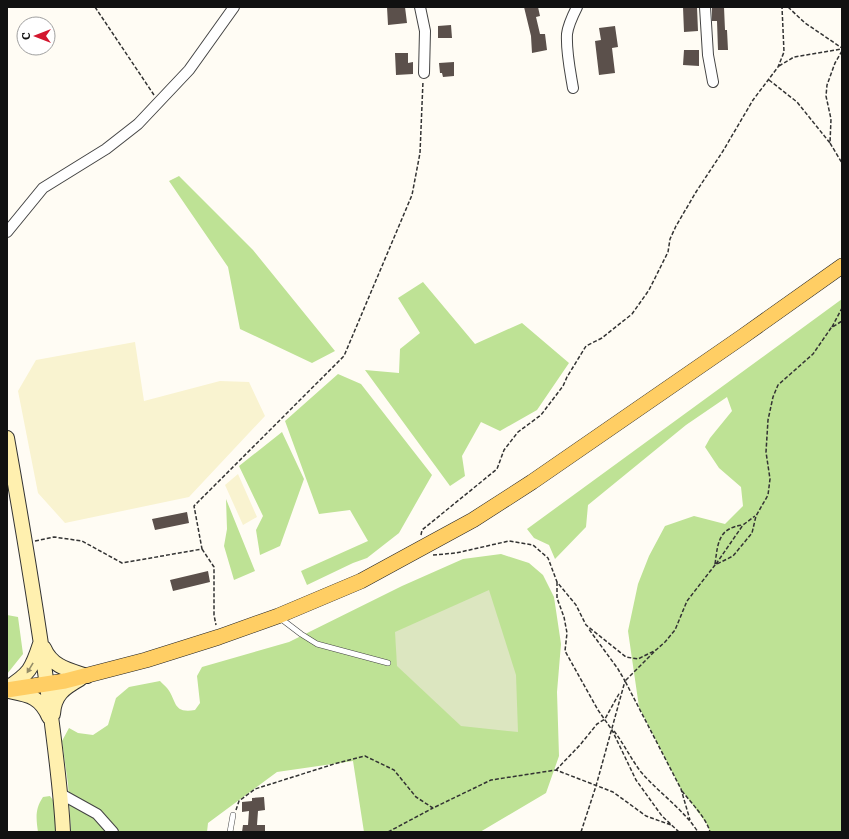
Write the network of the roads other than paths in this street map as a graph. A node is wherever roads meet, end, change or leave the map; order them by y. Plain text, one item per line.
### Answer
1 (234, 7) edge
2 (420, 7) edge
3 (577, 7) edge
4 (705, 7) edge
5 (424, 73) road end
6 (713, 82) dead end
7 (573, 88) dead end
8 (7, 232) edge
9 (842, 266) edge
10 (7, 438) edge
11 (278, 616) junction
12 (41, 639) junction
13 (388, 663) dead end
14 (87, 676) junction
15 (47, 684) junction
16 (7, 690) edge
17 (52, 724) junction
18 (61, 794) junction
19 (233, 815) road end
20 (63, 832) edge
21 (114, 832) edge
22 (230, 832) edge

1 - 8 street
2 - 5 street
3 - 7 street
4 - 6 street
9 - 11 main road
10 - 12 street
11 - 13 lane
11 - 14 main road
12 - 14 street
12 - 15 street
12 -> 16 street
14 - 15 main road
14 - 17 street
15 - 16 main road
15 - 17 street
16 - 17 street
17 - 18 street
18 - 20 street
18 - 21 street
19 - 22 lane

